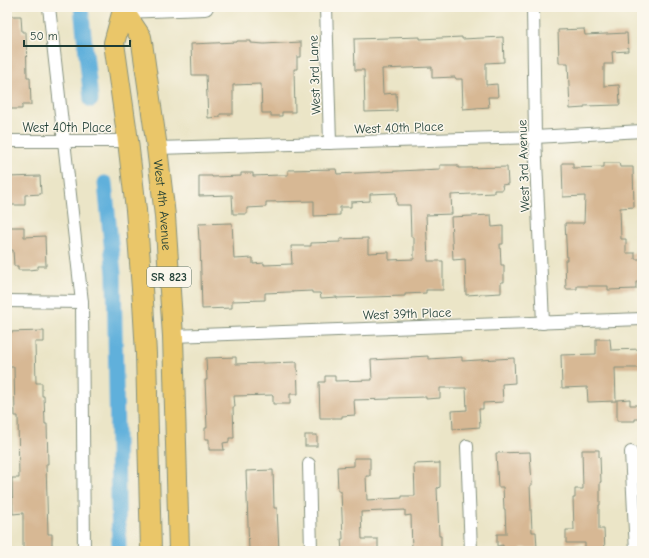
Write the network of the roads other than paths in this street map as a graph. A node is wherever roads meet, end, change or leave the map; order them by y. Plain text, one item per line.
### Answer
1 (50, 7) edge
2 (205, 7) edge
3 (326, 7) edge
4 (533, 7) edge
5 (123, 9) edge
6 (642, 131) edge
7 (535, 137) junction
8 (7, 141) edge
9 (128, 141) junction
10 (64, 142) junction
11 (330, 143) junction
12 (157, 148) junction
13 (7, 301) edge
14 (82, 302) junction
15 (642, 320) edge
16 (543, 323) junction
17 (173, 336) junction
18 (467, 446) dead end
19 (631, 452) dead end
20 (309, 464) dead end
21 (84, 551) edge
22 (151, 551) edge
23 (179, 551) edge
24 (311, 551) edge
25 (471, 551) edge
26 (636, 551) edge

1 - 10 street
2 - 5 street
3 - 11 street, West 3rd Lane
4 - 7 street, West 3rd Avenue
5 - 9 main road, West 4th Avenue / SR 823
5 - 12 main road, West 4th Avenue / SR 823
6 - 7 street, West 40th Place
7 - 11 street, West 40th Place
7 - 16 street, West 3rd Avenue
8 - 10 street, West 40th Place
9 - 10 street, West 40th Place
9 - 22 main road, West 4th Avenue / SR 823
10 - 14 street
11 - 12 street, West 40th Place
12 - 17 main road, West 4th Avenue / SR 823
13 - 14 street
14 - 21 street
15 - 16 street, West 39th Place
16 - 17 street, West 39th Place
17 - 23 main road, West 4th Avenue / SR 823
18 - 25 street
19 - 26 street
20 - 24 street

